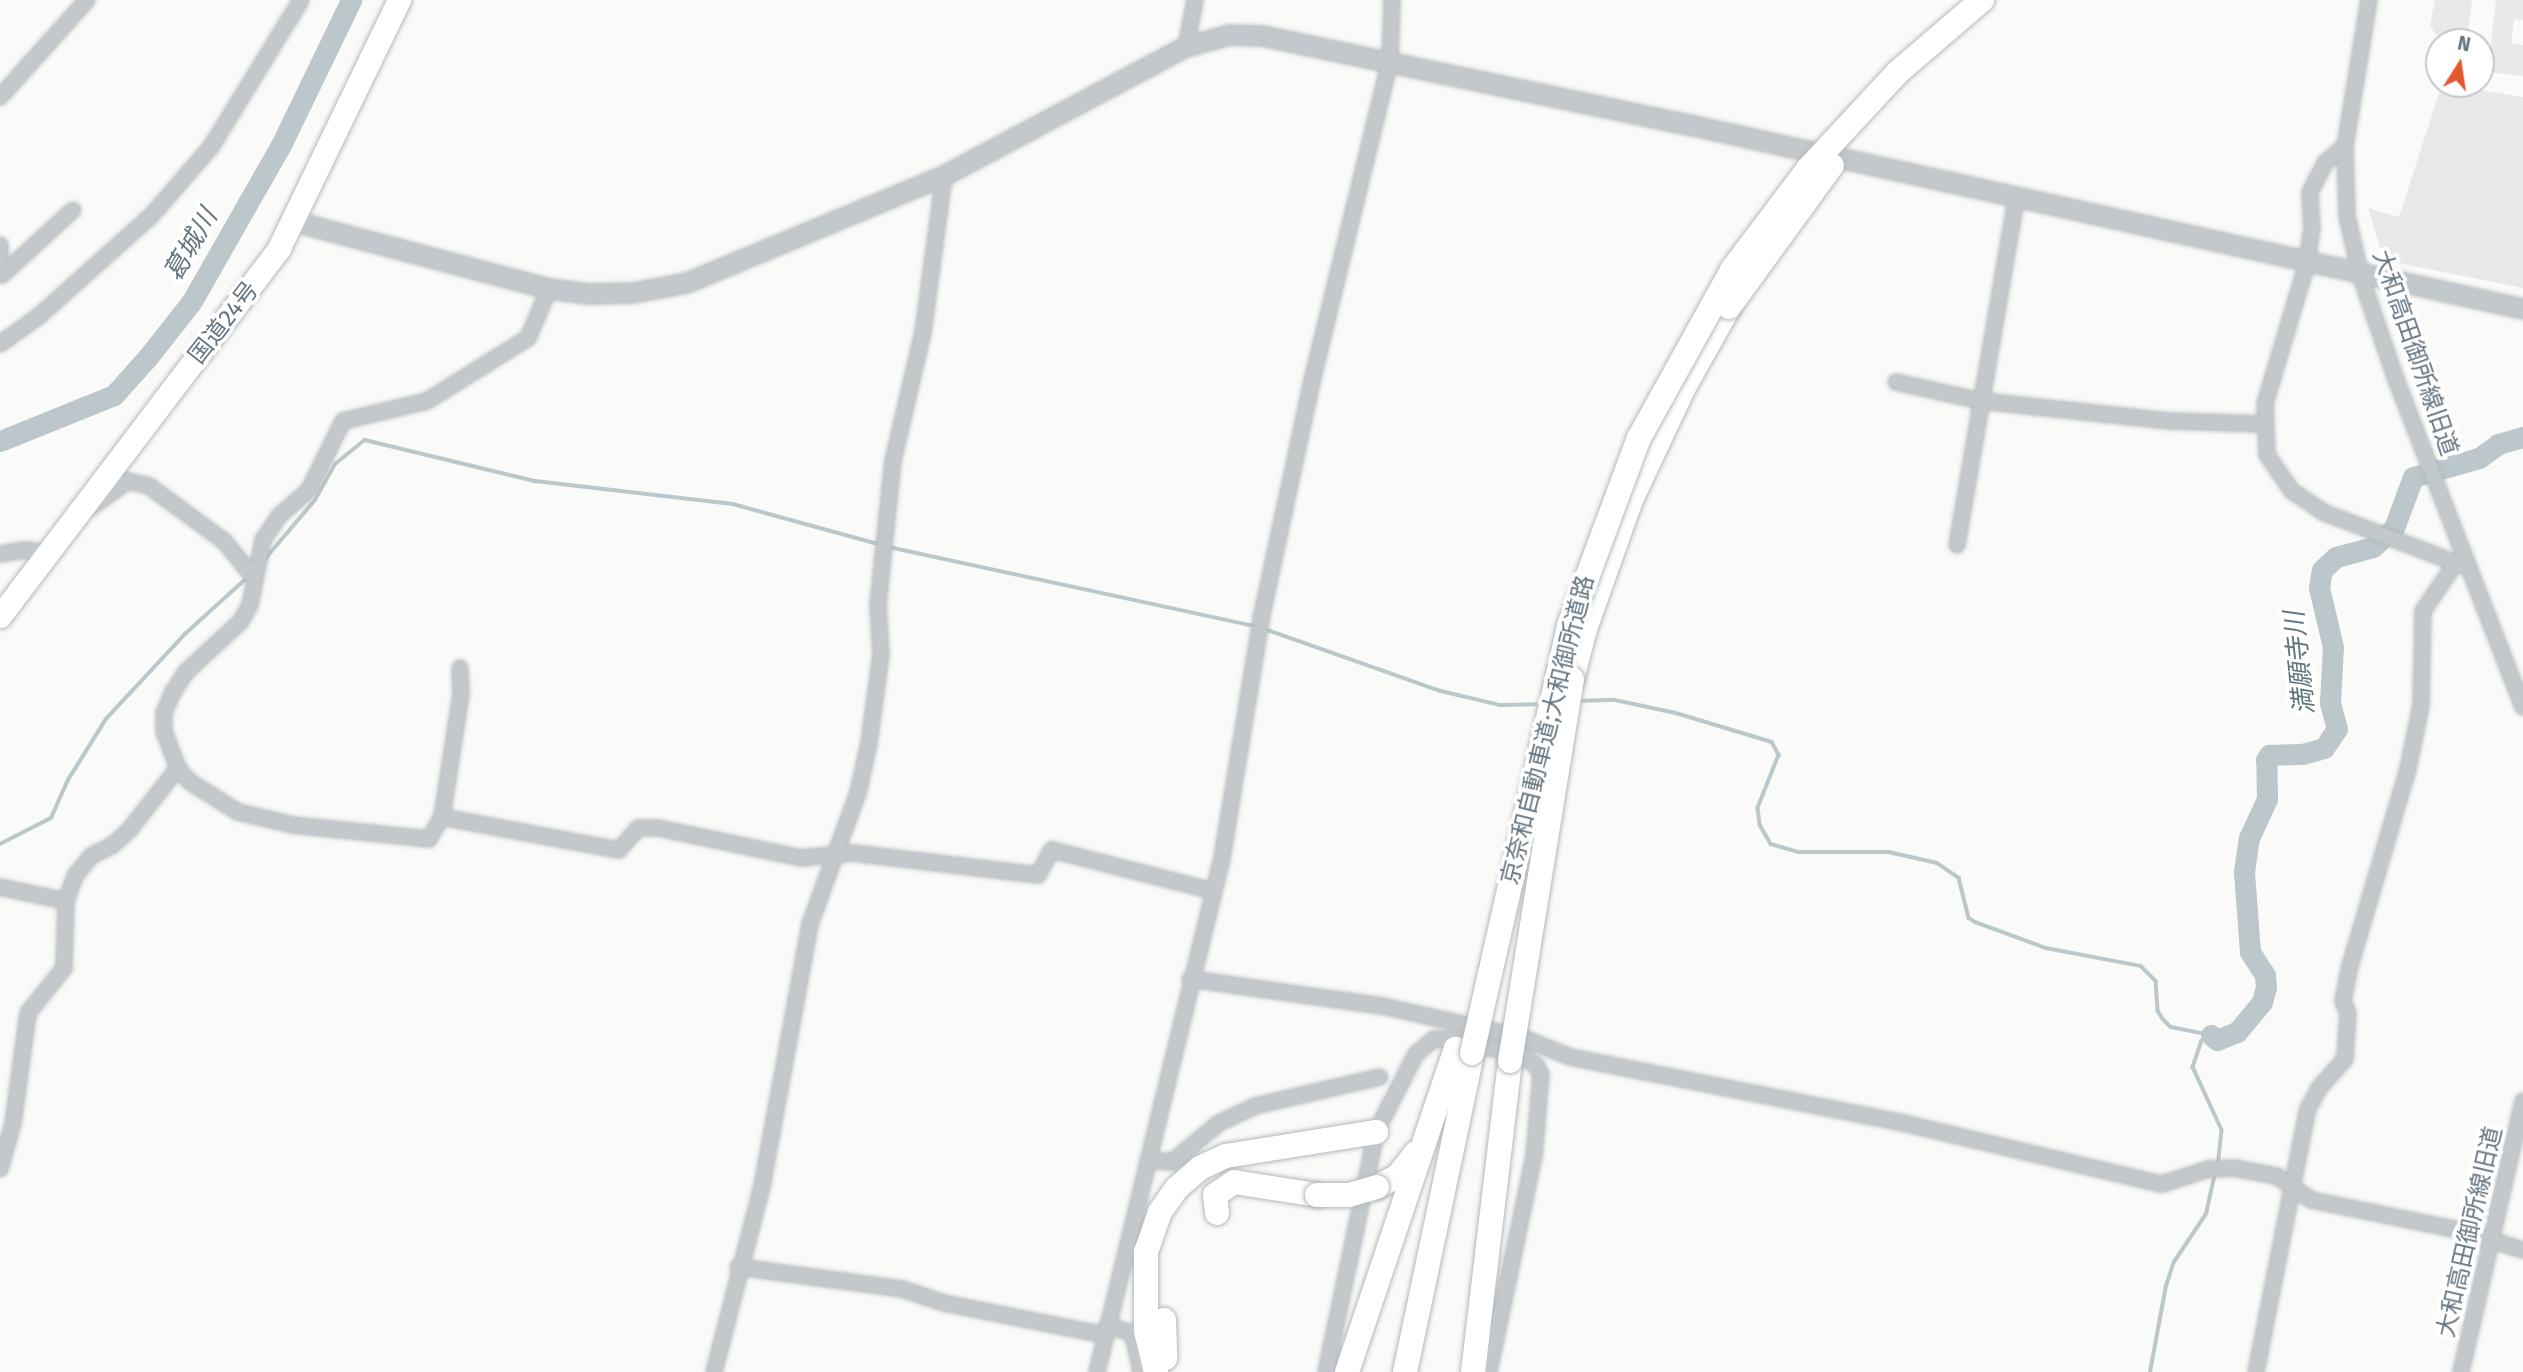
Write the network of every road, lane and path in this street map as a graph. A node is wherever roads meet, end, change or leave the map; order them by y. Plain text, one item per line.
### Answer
1 (87, 0) edge
2 (301, 0) edge
3 (399, 0) edge
4 (1195, 0) edge
5 (1392, 0) edge
6 (1983, 0) edge
7 (2369, 0) edge
8 (1186, 47) junction
9 (1390, 62) junction
10 (0, 97) edge
11 (2344, 146) junction
12 (944, 176) junction
13 (2016, 199) junction
14 (73, 210) dead end
15 (292, 221) junction
16 (0, 245) edge
17 (2307, 263) junction
18 (1, 275) edge
19 (2361, 276) junction
20 (549, 289) junction
21 (2523, 309) edge
22 (0, 344) edge
23 (1896, 382) dead end
24 (1981, 401) junction
25 (2262, 424) junction
26 (69, 524) junction
27 (1957, 545) dead end
28 (47, 553) junction
29 (0, 554) edge
30 (2462, 565) junction
31 (253, 575) junction
32 (0, 616) edge
33 (460, 668) dead end
34 (2523, 707) edge
35 (178, 768) junction
36 (442, 817) junction
37 (835, 855) junction
38 (0, 887) edge
39 (1213, 891) junction
40 (66, 901) junction
41 (1189, 979) junction
42 (1482, 1055) junction
43 (1380, 1077) dead end
44 (2523, 1101) edge
45 (1376, 1132) junction
46 (1428, 1134) junction
47 (1258, 1149) junction
48 (1148, 1160) junction
49 (0, 1169) edge
50 (2292, 1186) junction
51 (2488, 1242) junction
52 (2523, 1250) edge
53 (738, 1267) junction
54 (1164, 1320) dead end
55 (1106, 1330) junction
56 (714, 1372) edge
57 (1097, 1372) edge
58 (1141, 1372) edge
59 (1156, 1372) edge
60 (1168, 1372) edge
61 (1325, 1372) edge
62 (1347, 1372) edge
63 (1405, 1372) edge
64 (1420, 1372) edge
65 (1474, 1372) edge
66 (1489, 1372) edge
67 (2256, 1372) edge
68 (2461, 1372) edge

1 - 10 street
2 - 22 street
3 - 15 highway, 国道24号
4 - 8 street
5 - 9 street
6 - 42 highway, 京奈和自動車道;大和御所道路, bridge
6 - 42 highway, 京奈和自動車道;大和御所道路, bridge
7 - 11 street, 大和高田御所線旧道
8 - 9 street
8 - 12 street
9 - 13 street
9 - 39 street
11 - 17 street
11 - 19 street, 大和高田御所線旧道
12 - 20 street
12 - 37 street
13 - 17 street
13 - 24 street
14 - 18 street
15 - 20 street
15 - 26 highway, 国道24号
16 - 18 street
17 - 19 street
17 - 25 street
19 - 21 street
19 - 30 street, 大和高田御所線旧道
20 - 31 street
23 - 24 street
24 - 25 street
24 - 27 street
25 - 30 street
26 - 28 highway, 国道24号
26 - 31 street
28 - 29 street
28 - 32 highway, 国道24号
30 - 34 street, 大和高田御所線旧道
30 - 50 street
31 - 35 street
33 - 36 street
35 - 36 street
35 - 40 street
36 - 37 street
37 - 39 street
37 - 53 street
38 - 40 street
39 - 41 street
40 - 49 street
41 - 48 street
41 - 50 street
42 - 46 highway
42 - 63 highway, 京奈和自動車道;大和御所道路
42 - 64 highway, 京奈和自動車道;大和御所道路
42 - 65 highway
43 - 48 street
44 - 51 street, 大和高田御所線旧道
45 - 47 highway
45 - 61 street
45 - 66 street
46 - 47 highway, bridge
46 - 62 highway
47 - 59 highway
48 - 55 street
50 - 51 street
50 - 67 street
51 - 52 street
51 - 68 street, 大和高田御所線旧道
53 - 55 street
53 - 56 street
54 - 60 highway
55 - 57 street
55 - 58 street

